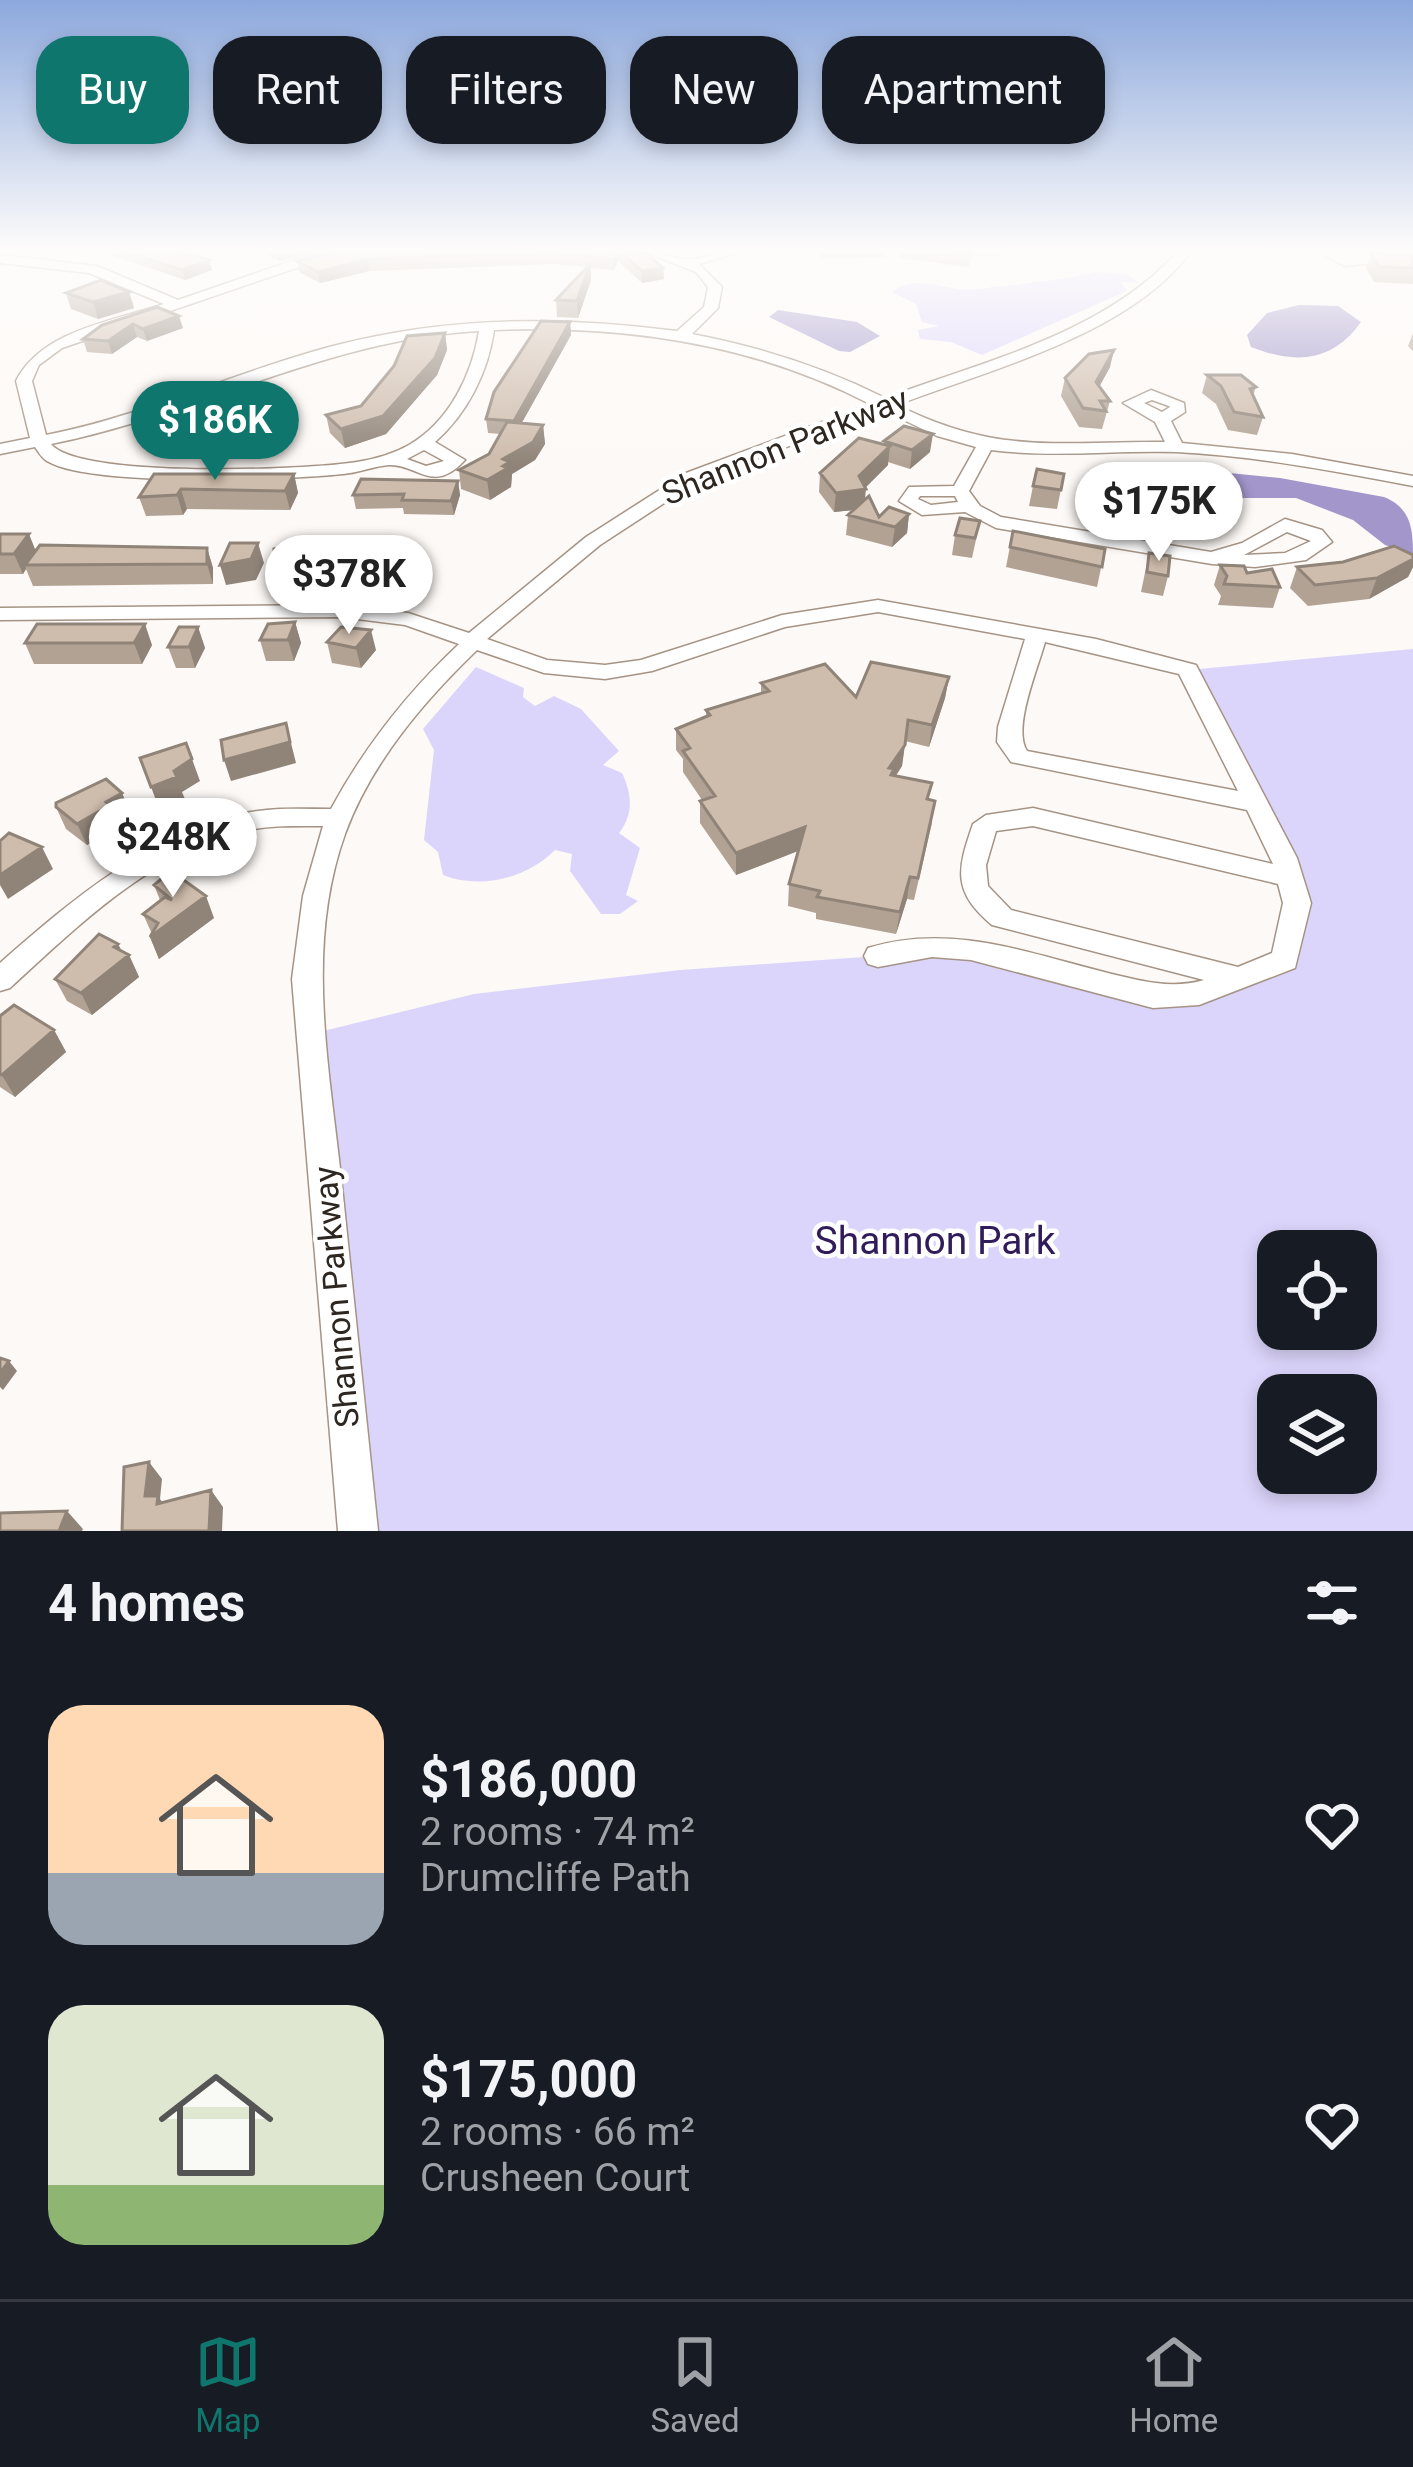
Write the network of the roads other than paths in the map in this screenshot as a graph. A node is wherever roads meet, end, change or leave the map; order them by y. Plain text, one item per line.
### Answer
1 (118, 321) edge
2 (697, 321) edge
3 (1093, 321) edge
4 (487, 326) junction
5 (679, 338) junction
6 (885, 404) junction
7 (1162, 419) dead end
8 (41, 442) junction
9 (424, 443) junction
10 (986, 444) junction
11 (1176, 447) junction
12 (0, 449) edge
13 (394, 458) junction
14 (1413, 481) edge
15 (1212, 558) junction
16 (0, 614) edge
17 (1037, 634) junction
18 (473, 640) junction
19 (1256, 802) junction
20 (339, 817) junction
21 (1289, 877) junction
22 (878, 956) dead end
23 (1239, 978) junction
24 (0, 980) edge
25 (358, 1531) edge

1 - 8 street
2 - 5 street
3 - 6 street, Shannon Parkway
4 - 5 street
4 - 8 street
4 - 9 street
5 - 6 street
6 - 10 street
6 - 18 street, Shannon Parkway
7 - 11 street
8 - 12 street
8 - 13 street
9 - 13 street
9 - 13 street
10 - 11 street
10 - 15 street
11 - 14 street
15 - 15 street
16 - 18 street
17 - 18 street
17 - 19 street
17 - 19 street
18 - 20 street, Shannon Parkway
19 - 21 street
20 - 24 street
20 - 25 street, Shannon Parkway
21 - 23 street
21 - 23 street
22 - 23 street

